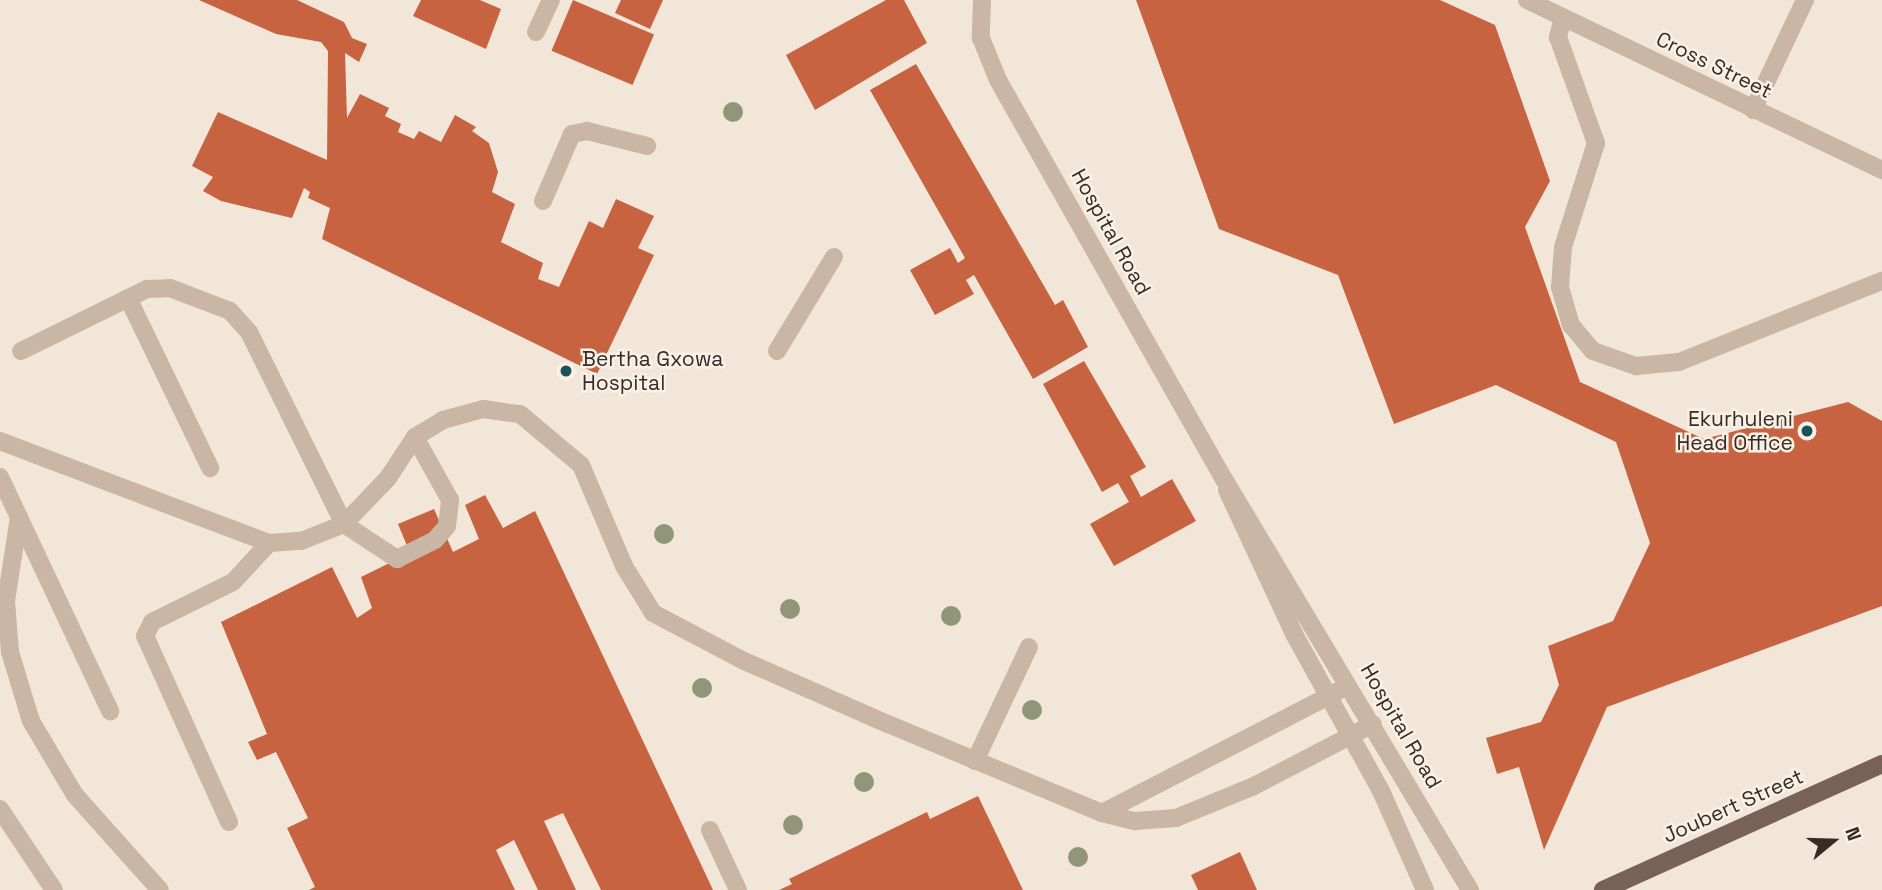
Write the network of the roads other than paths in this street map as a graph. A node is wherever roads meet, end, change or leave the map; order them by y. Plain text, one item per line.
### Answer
1 (551, 0) edge
2 (982, 0) edge
3 (1527, 0) edge
4 (1805, 0) edge
5 (1563, 18) junction
6 (536, 33) dead end
7 (1753, 110) junction
8 (647, 146) dead end
9 (1882, 170) edge
10 (543, 201) dead end
11 (834, 257) dead end
12 (1882, 281) edge
13 (128, 299) junction
14 (22, 351) dead end
15 (778, 351) dead end
16 (415, 437) junction
17 (0, 442) edge
18 (210, 468) dead end
19 (0, 477) edge
20 (1224, 480) junction
21 (19, 517) junction
22 (344, 524) junction
23 (269, 543) junction
24 (1029, 647) dead end
25 (1351, 685) junction
26 (1329, 695) junction
27 (110, 711) dead end
28 (1373, 724) junction
29 (1350, 733) junction
30 (975, 761) junction
31 (1882, 764) edge
32 (0, 809) edge
33 (1102, 813) junction
34 (229, 822) dead end
35 (710, 830) dead end
36 (54, 890) edge
37 (160, 890) edge
38 (738, 890) edge
39 (1425, 890) edge
40 (1470, 890) edge
41 (1603, 890) edge

1 - 6 street
2 - 20 street, Hospital Road
3 - 5 street, Cross Street
4 - 7 street
5 - 7 street, Cross Street
5 - 12 street
7 - 9 street, Cross Street
8 - 10 street
11 - 15 street
13 - 14 street
13 - 18 street
13 - 22 street
16 - 22 street
16 - 22 street
16 - 30 street
17 - 23 street
19 - 21 street
20 - 25 street, Hospital Road
20 - 26 street, Hospital Road
21 - 27 street
21 - 37 street
22 - 23 street
23 - 34 street
24 - 30 street
25 - 26 street
25 - 28 street, Hospital Road
26 - 29 street, Hospital Road
26 - 33 street
28 - 29 street
28 - 40 street, Hospital Road
29 - 33 street
29 - 39 street, Hospital Road
30 - 33 street
31 - 41 main road, Joubert Street
32 - 36 street
35 - 38 street

